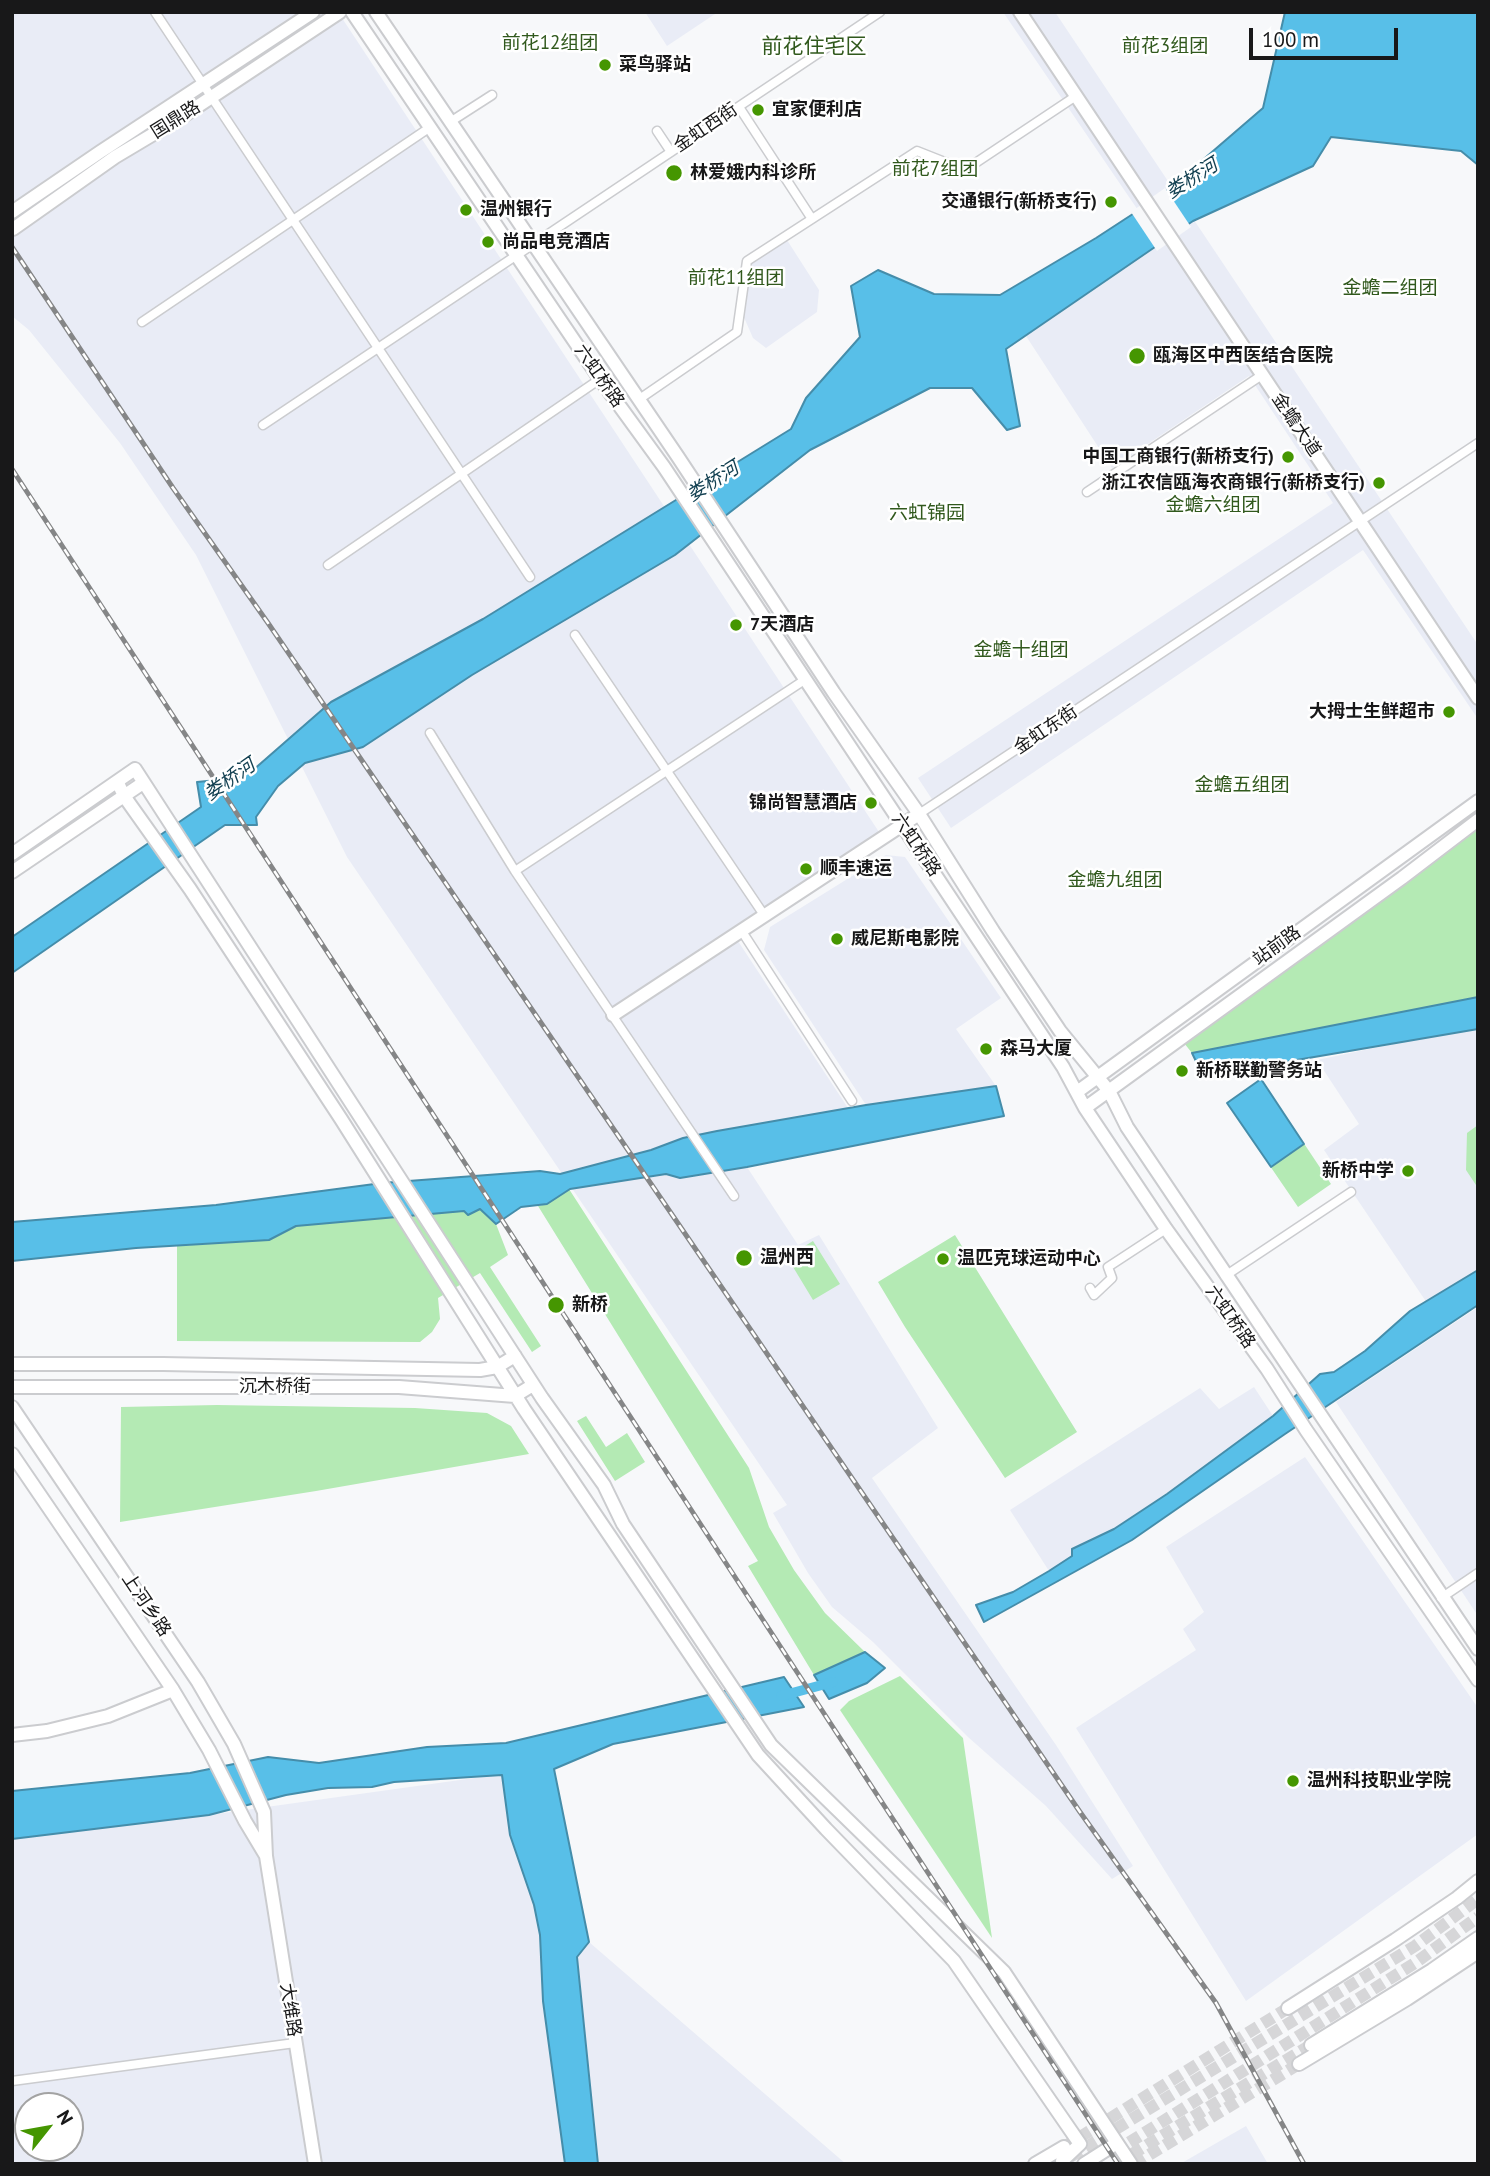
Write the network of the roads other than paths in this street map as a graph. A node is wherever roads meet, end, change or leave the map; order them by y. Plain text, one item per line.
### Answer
1 (155, 12) edge
2 (313, 12) edge
3 (340, 12) edge
4 (352, 12) edge
5 (376, 12) edge
6 (880, 12) edge
7 (1020, 12) edge
8 (203, 83) junction
9 (492, 95) dead end
10 (1076, 96) junction
11 (212, 97) junction
12 (739, 107) junction
13 (450, 122) junction
14 (429, 128) junction
15 (657, 131) dead end
16 (671, 152) junction
17 (12, 212) edge
18 (812, 219) junction
19 (294, 221) junction
20 (13, 229) edge
21 (532, 245) junction
22 (517, 256) junction
23 (142, 322) dead end
24 (379, 348) junction
25 (1262, 374) junction
26 (600, 379) junction
27 (638, 400) junction
28 (263, 425) dead end
29 (1478, 443) edge
30 (462, 474) junction
31 (1087, 492) dead end
32 (1360, 521) junction
33 (328, 565) dead end
34 (530, 577) dead end
35 (575, 635) dead end
36 (806, 679) junction
37 (1478, 698) edge
38 (430, 733) dead end
39 (667, 771) junction
40 (118, 783) junction
41 (143, 783) junction
42 (124, 796) junction
43 (1478, 801) edge
44 (919, 814) junction
45 (1478, 820) edge
46 (902, 824) junction
47 (12, 854) edge
48 (516, 871) junction
49 (12, 872) edge
50 (764, 915) junction
51 (741, 930) junction
52 (613, 1015) junction
53 (1099, 1077) junction
54 (1109, 1091) junction
55 (1077, 1092) junction
56 (852, 1101) dead end
57 (1085, 1108) junction
58 (1351, 1192) dead end
59 (734, 1196) dead end
60 (1167, 1229) junction
61 (1225, 1276) junction
62 (1090, 1288) dead end
63 (515, 1356) junction
64 (12, 1364) edge
65 (496, 1367) junction
66 (533, 1385) junction
67 (12, 1387) edge
68 (515, 1396) junction
69 (12, 1407) edge
70 (12, 1454) edge
71 (1478, 1573) edge
72 (1441, 1598) junction
73 (1478, 1649) edge
74 (1478, 1680) edge
75 (173, 1690) junction
76 (12, 1735) edge
77 (264, 1812) joint
78 (244, 1821) joint
79 (266, 1856) junction
80 (1478, 1881) edge
81 (1478, 1938) edge
82 (1478, 1952) edge
83 (1287, 2008) tunnel mouth
84 (295, 2043) junction
85 (1311, 2045) tunnel mouth
86 (1299, 2064) tunnel mouth
87 (12, 2081) edge
88 (1117, 2143) junction
89 (1080, 2144) junction
90 (1065, 2147) tunnel mouth
91 (1062, 2161) dead end
92 (1091, 2162) edge
93 (314, 2164) edge
94 (1035, 2164) edge
95 (1131, 2164) edge

1 - 8 street
2 - 8 street, 国鼎路
3 - 11 street, 国鼎路
4 - 14 street, 六虹桥路
5 - 13 street, 六虹桥路
6 - 12 street, 金虹西街
7 - 10 street, 金蟾大道
8 - 11 street
8 - 17 street, 国鼎路
9 - 13 street
10 - 18 street
10 - 25 street, 金蟾大道
11 - 19 street
11 - 20 street, 国鼎路
12 - 16 street, 金虹西街
12 - 18 street
13 - 21 street, 六虹桥路
14 - 19 street
14 - 22 street, 六虹桥路
15 - 16 street
16 - 21 street, 金虹西街
18 - 27 street
19 - 23 street
19 - 24 street
21 - 22 street, 金虹西街
21 - 27 street, 六虹桥路
22 - 24 street, 金虹西街
22 - 26 street, 六虹桥路
24 - 28 street, 金虹西街
24 - 30 street
25 - 31 street
25 - 32 street, 金蟾大道
26 - 30 street
26 - 36 street, 六虹桥路
27 - 44 street, 六虹桥路
29 - 32 street, 金虹东街
30 - 33 street
30 - 34 street
32 - 37 street, 金蟾大道
32 - 44 street, 金虹东街
35 - 39 street
36 - 39 street
36 - 46 street, 六虹桥路
38 - 48 street
39 - 48 street
39 - 50 street
40 - 41 street
40 - 42 street
40 - 47 street
41 - 42 street
41 - 63 street
42 - 49 street
42 - 65 street
43 - 53 street, 站前路
44 - 46 street, 金虹东街
44 - 53 street, 六虹桥路
45 - 54 street, 站前路
46 - 50 street, 金虹东街
46 - 55 street, 六虹桥路
48 - 52 street
50 - 51 street, 金虹东街
51 - 52 street, 金虹东街
51 - 56 street
52 - 59 street
53 - 54 street, 六虹桥路
53 - 55 street, 站前路
54 - 57 street, 站前路
54 - 61 street, 六虹桥路
55 - 57 street, 六虹桥路
57 - 60 street, 六虹桥路
58 - 61 street
60 - 62 street
60 - 74 street, 六虹桥路
61 - 72 street, 六虹桥路
63 - 65 street, 沉木桥街
63 - 66 street
64 - 65 street, 沉木桥街
65 - 68 street
66 - 68 street
66 - 88 street
67 - 68 street, 沉木桥街
68 - 89 street
69 - 77 street, 上河乡路
70 - 75 street, 上河乡路
71 - 72 street
72 - 73 street, 六虹桥路
75 - 76 street
75 - 78 street, 上河乡路
77 - 79 street, 大维路
78 - 79 street, 大维路
79 - 84 street, 大维路
80 - 83 street
81 - 85 street
82 - 86 street
84 - 87 street
84 - 93 street, 大维路
88 - 92 street
88 - 95 street
89 - 91 street
89 - 92 street
90 - 94 street

